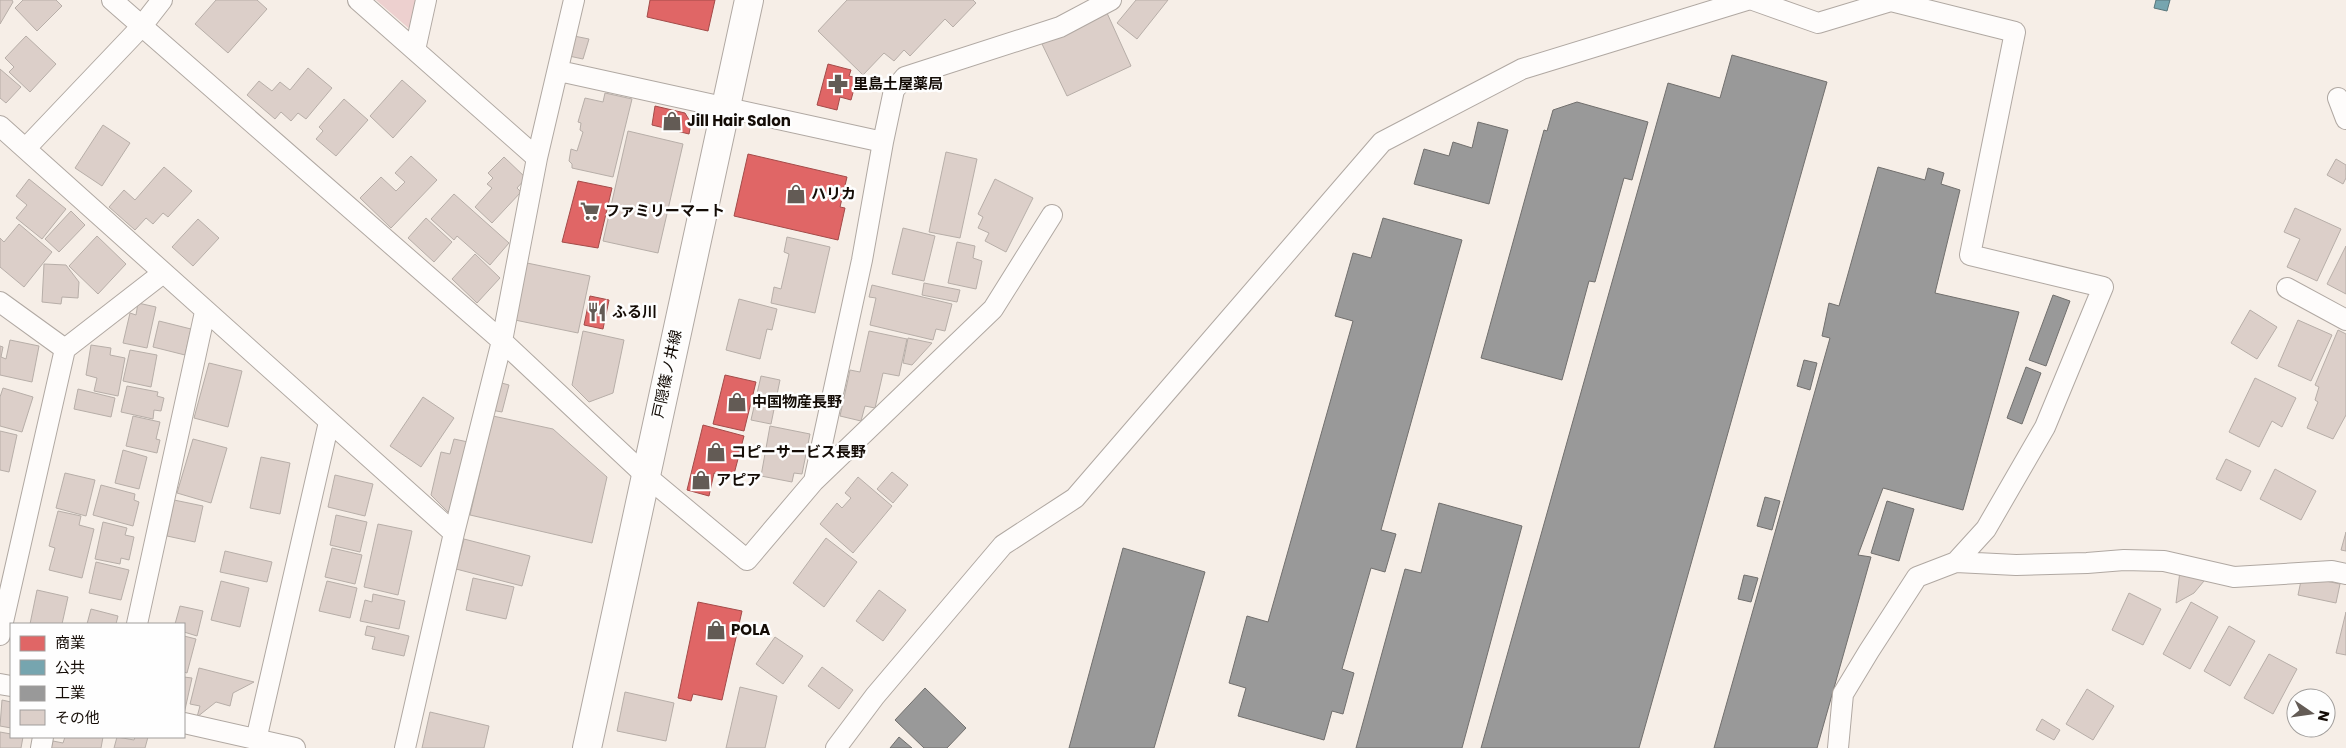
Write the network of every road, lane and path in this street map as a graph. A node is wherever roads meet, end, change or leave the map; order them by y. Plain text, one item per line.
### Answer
1 (112, 0) edge
2 (162, 0) edge
3 (358, 0) edge
4 (426, 0) edge
5 (574, 0) edge
6 (749, 0) edge
7 (1111, 0) edge
8 (1747, 0) edge
9 (1753, 0) edge
10 (1934, 6) edge
11 (141, 26) junction
12 (415, 50) junction
13 (559, 70) junction
14 (2343, 97) edge
15 (725, 107) junction
16 (2346, 119) edge
17 (0, 126) edge
18 (882, 142) junction
19 (26, 148) junction
20 (537, 158) junction
21 (1052, 215) dead end
22 (163, 274) junction
23 (2287, 288) dead end
24 (0, 302) edge
25 (205, 312) junction
26 (2346, 320) edge
27 (502, 341) junction
28 (65, 349) junction
29 (329, 422) junction
30 (645, 475) junction
31 (814, 481) junction
32 (454, 533) junction
33 (1956, 562) junction
34 (2346, 574) edge
35 (137, 623) edge
36 (0, 634) edge
37 (185, 723) edge
38 (256, 740) junction
39 (295, 748) edge
40 (405, 748) edge
41 (587, 748) edge
42 (836, 748) edge
43 (1838, 748) edge

1 - 11 street
2 - 11 street
3 - 12 street
4 - 12 street
5 - 13 street
6 - 15 main road, 戸隠篠ノ井線
7 - 18 street
8 - 42 street
9 - 10 street
10 - 33 street
11 - 19 street
11 - 27 street
12 - 20 street
13 - 15 street
13 - 20 street
14 - 16 street
15 - 18 street
15 - 30 main road, 戸隠篠ノ井線
17 - 19 street
18 - 31 street
19 - 22 street
20 - 27 street
21 - 31 street
22 - 25 street
22 - 28 street
23 - 26 street
24 - 28 street
25 - 29 street
25 - 35 street
27 - 30 street
27 - 32 street
28 - 36 street
29 - 32 street
29 - 38 street
30 - 31 street
30 - 41 main road, 戸隠篠ノ井線
32 - 40 street
33 - 34 street
33 - 43 street
37 - 38 street
38 - 39 street

